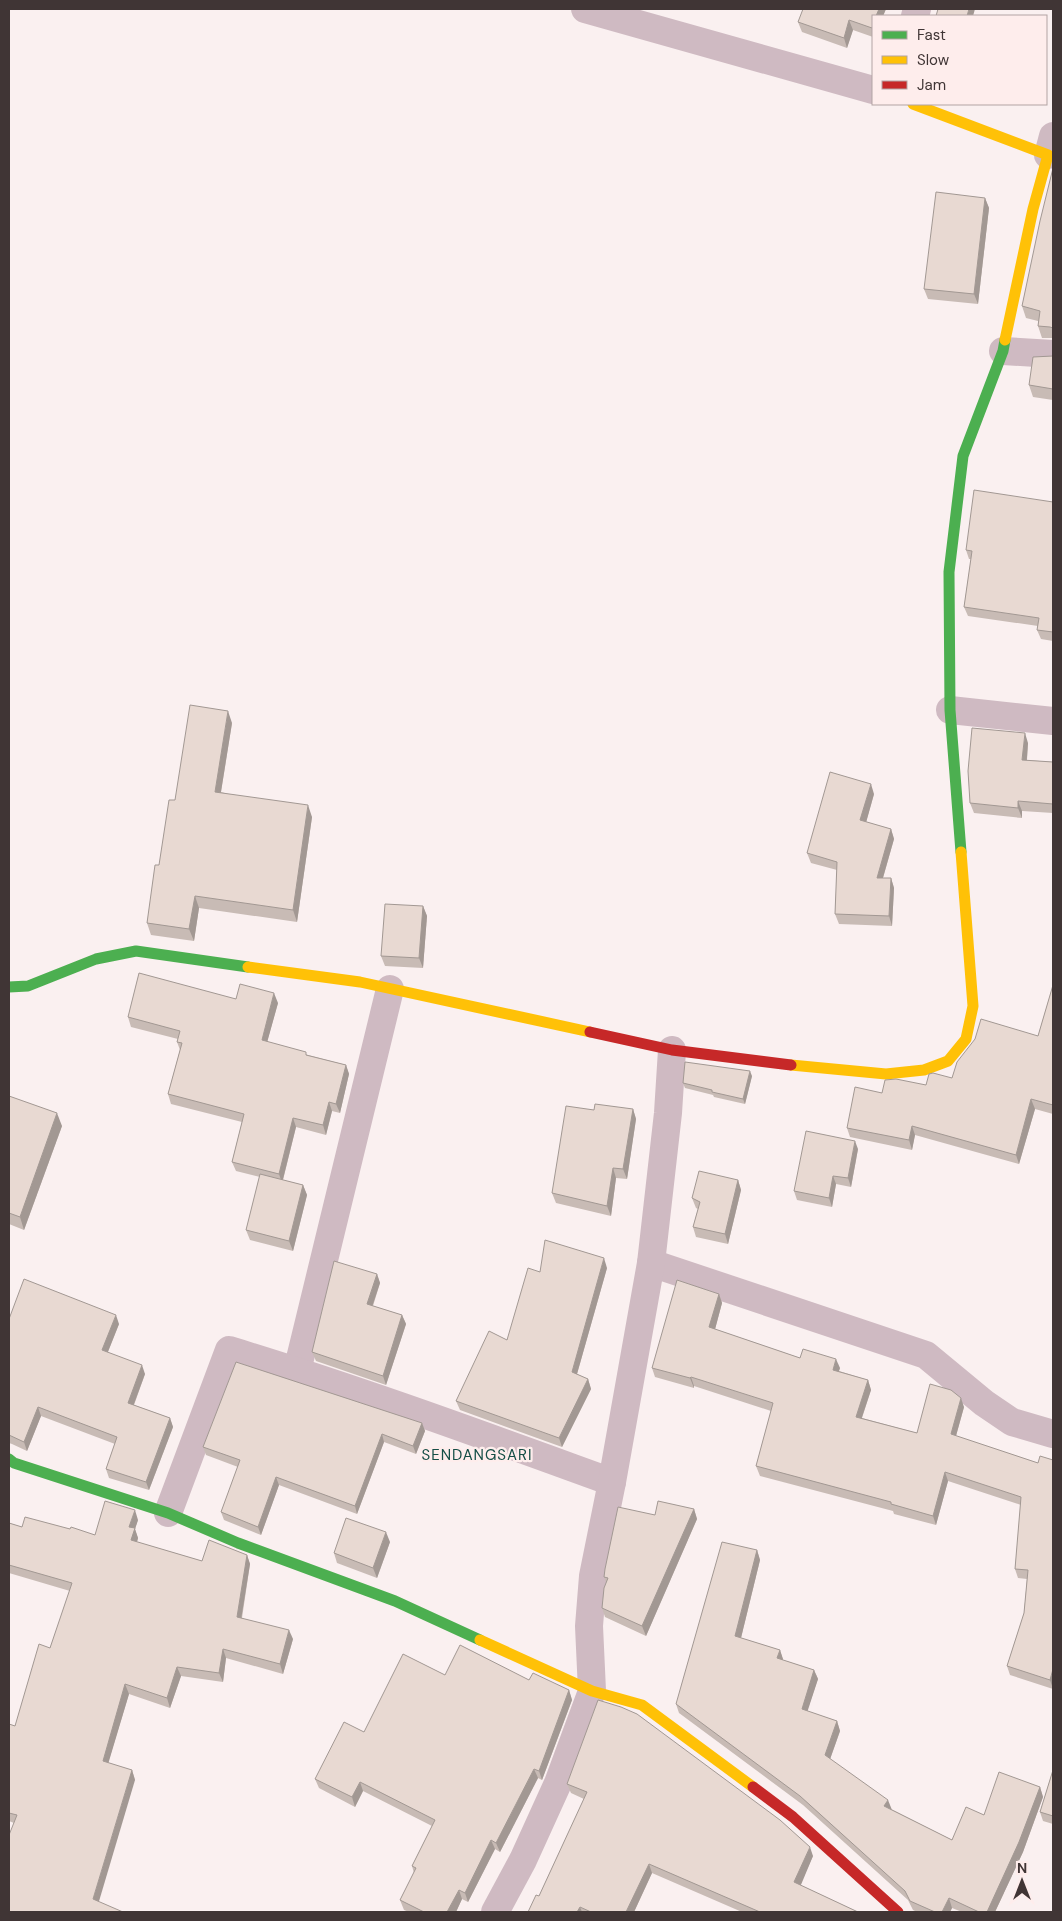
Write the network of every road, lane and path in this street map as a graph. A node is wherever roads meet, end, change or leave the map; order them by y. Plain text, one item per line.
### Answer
1 (585, 9) edge
2 (872, 90) edge
3 (916, 105) edge
4 (1051, 145) edge
5 (1003, 352) junction
6 (1053, 354) edge
7 (950, 710) junction
8 (1053, 721) edge
9 (9, 987) edge
10 (390, 989) junction
11 (672, 1050) junction
12 (650, 1263) junction
13 (297, 1371) junction
14 (1053, 1434) edge
15 (9, 1459) edge
16 (612, 1482) junction
17 (168, 1513) junction
18 (592, 1691) junction
19 (495, 1912) edge
20 (898, 1912) edge

1 - 2 street
3 - 4 street
4 - 5 street
5 - 6 street
5 - 7 street
7 - 8 street
7 - 11 street
9 - 10 street
10 - 11 street
10 - 13 street
11 - 12 street
12 - 14 street
12 - 16 street
13 - 16 street
13 - 17 street
15 - 17 street
16 - 18 street
17 - 18 street
18 - 19 street
18 - 20 street

